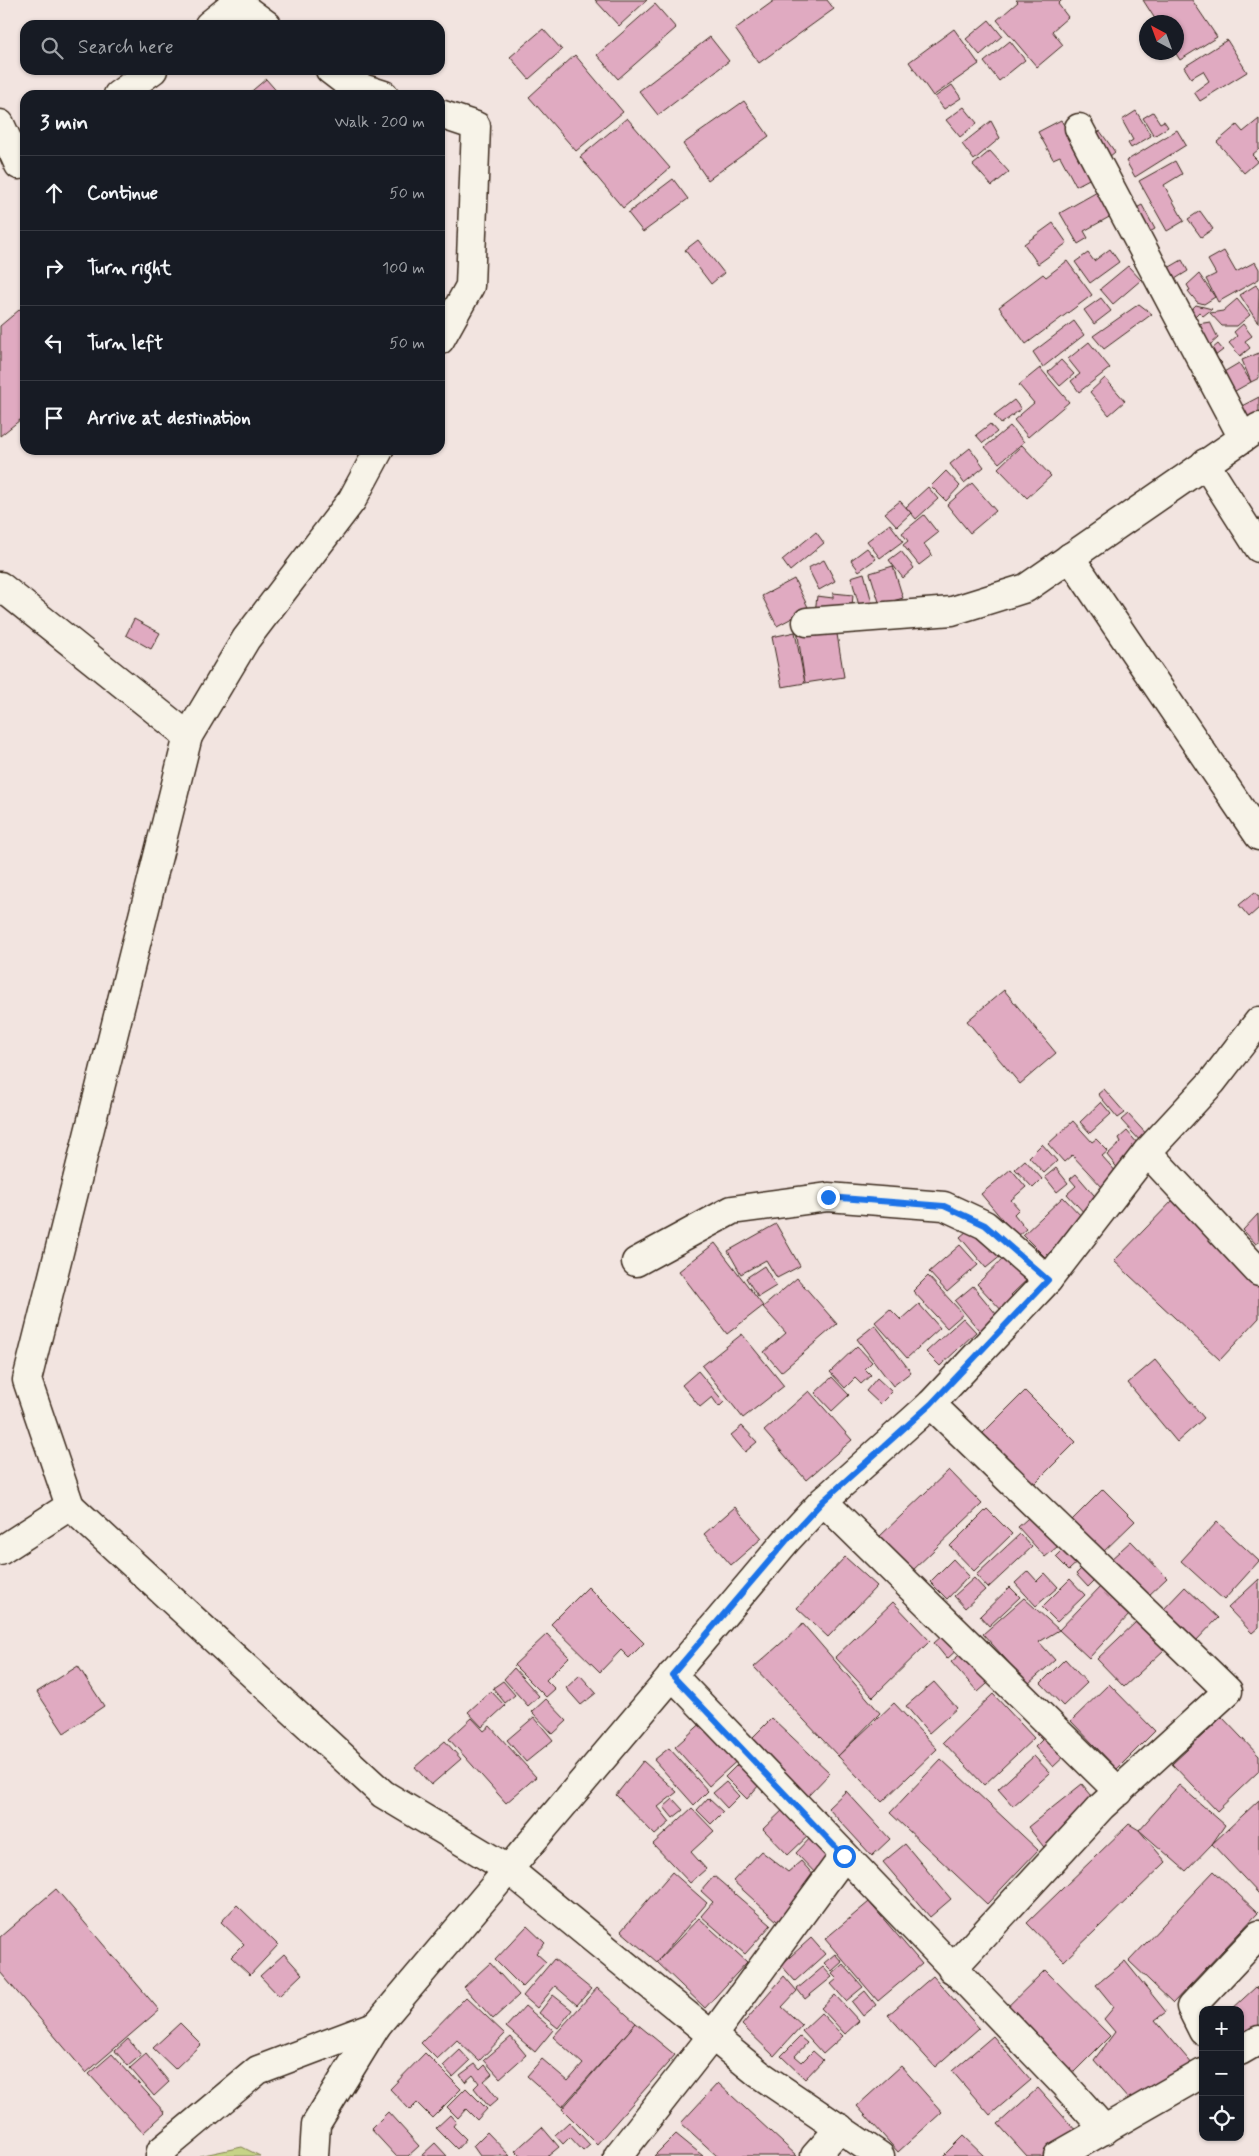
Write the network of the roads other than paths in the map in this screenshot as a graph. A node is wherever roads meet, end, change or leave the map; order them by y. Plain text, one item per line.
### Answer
1 (238, 1) edge
2 (215, 20) edge
3 (262, 20) edge
4 (146, 75) edge
5 (337, 75) edge
6 (125, 90) edge
7 (370, 90) edge
8 (445, 116) edge
9 (0, 124) edge
10 (1079, 128) dead end
11 (15, 168) edge
12 (445, 331) edge
13 (1251, 432) edge
14 (376, 455) edge
15 (1205, 463) junction
16 (1259, 548) edge
17 (1070, 557) junction
18 (0, 586) edge
19 (807, 622) dead end
20 (188, 736) junction
21 (1259, 836) edge
22 (1259, 1021) edge
23 (1147, 1152) junction
24 (636, 1262) dead end
25 (1259, 1272) edge
26 (1048, 1280) junction
27 (931, 1404) junction
28 (823, 1501) junction
29 (70, 1506) junction
30 (0, 1551) edge
31 (672, 1675) junction
32 (1119, 1792) junction
33 (844, 1856) junction
34 (508, 1869) junction
35 (1259, 1935) edge
36 (952, 1969) junction
37 (1199, 2023) edge
38 (377, 2025) junction
39 (712, 2036) junction
40 (1259, 2040) edge
41 (1244, 2049) edge
42 (1199, 2075) edge
43 (840, 2128) junction
44 (1105, 2130) junction
45 (160, 2156) edge
46 (314, 2156) edge
47 (618, 2156) edge
48 (815, 2156) edge
49 (880, 2156) edge
50 (1058, 2156) edge

1 - 2 street
1 - 3 street
4 - 6 street
5 - 7 street
8 - 12 street
9 - 11 street
10 - 13 street
13 - 15 street
14 - 20 street
15 - 16 street
15 - 17 street
17 - 19 street
17 - 21 street
18 - 20 street
20 - 29 street
22 - 23 street
23 - 25 street
23 - 26 street
24 - 26 street
26 - 27 street
27 - 28 street
27 - 32 street
28 - 31 street
28 - 32 street
29 - 30 street
29 - 34 street
31 - 33 street
31 - 34 street
32 - 36 street
33 - 36 street
33 - 39 street
34 - 38 street
34 - 39 street
35 - 37 street
36 - 44 street
38 - 45 street
38 - 46 street
39 - 43 street
39 - 47 street
40 - 41 street
42 - 44 street
43 - 48 street
43 - 49 street
44 - 50 street

